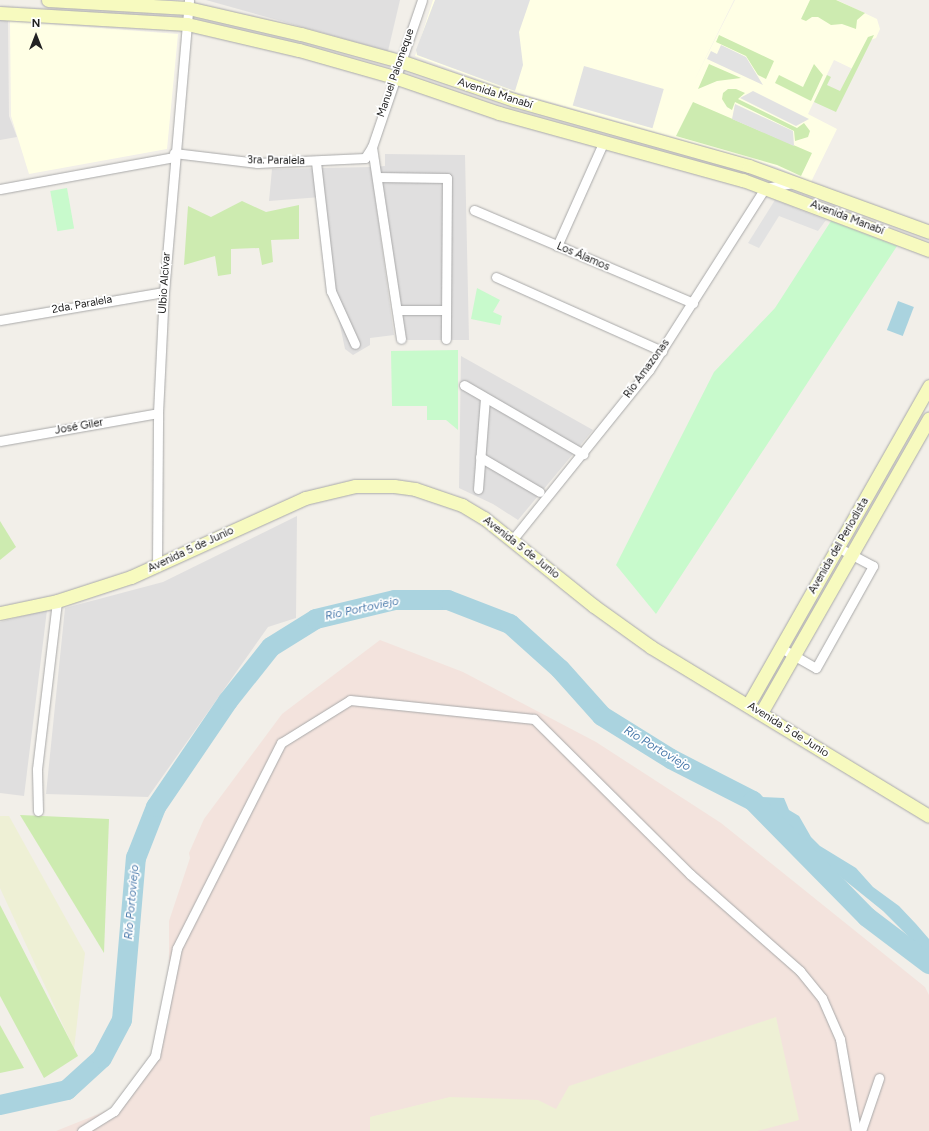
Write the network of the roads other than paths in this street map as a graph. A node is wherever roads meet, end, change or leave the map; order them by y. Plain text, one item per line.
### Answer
1 (48, 0) edge
2 (56, 0) edge
3 (422, 0) edge
4 (188, 4) edge
5 (0, 13) edge
6 (55, 17) junction
7 (187, 24) junction
8 (400, 61) junction
9 (394, 77) junction
10 (603, 143) junction
11 (372, 147) junction
12 (174, 155) junction
13 (316, 162) junction
14 (377, 177) junction
15 (801, 184) junction
16 (765, 188) junction
17 (0, 189) edge
18 (474, 210) dead end
19 (929, 232) edge
20 (557, 246) junction
21 (929, 250) edge
22 (496, 277) dead end
23 (164, 292) junction
24 (693, 303) junction
25 (397, 310) junction
26 (446, 310) junction
27 (0, 320) edge
28 (401, 339) dead end
29 (446, 339) dead end
30 (355, 344) dead end
31 (662, 351) junction
32 (464, 385) dead end
33 (929, 386) edge
34 (485, 398) junction
35 (158, 413) junction
36 (929, 419) edge
37 (0, 440) edge
38 (583, 454) junction
39 (480, 457) junction
40 (478, 489) dead end
41 (540, 492) dead end
42 (513, 539) junction
43 (838, 547) junction
44 (852, 555) junction
45 (157, 567) junction
46 (57, 601) junction
47 (0, 613) edge
48 (781, 648) junction
49 (795, 656) junction
50 (748, 705) junction
51 (761, 713) junction
52 (38, 811) dead end
53 (928, 814) edge
54 (879, 1078) dead end
55 (82, 1131) edge
56 (856, 1131) edge
57 (861, 1131) edge

1 - 2 main road, Avenida Manabí
2 - 4 main road, Avenida Manabí
2 - 6 street
3 - 8 street, Manuel Palomeque
4 - 7 street, Ulbio Alcívar
4 - 8 main road, Avenida Manabí
5 - 6 main road, Avenida Manabí
6 - 7 main road, Avenida Manabí
7 - 9 main road, Avenida Manabí
7 - 12 street, Ulbio Alcívar
8 - 9 street, Manuel Palomeque
8 - 15 main road, Avenida Manabí
9 - 10 main road, Avenida Manabí
9 - 11 street, Manuel Palomeque
10 - 16 main road, Avenida Manabí
10 - 20 street
11 - 13 street, 3ra. Paralela
11 - 14 street
12 - 13 street, 3ra. Paralela
12 - 17 street, 3ra. Paralela
12 - 23 street, Ulbio Alcívar
13 - 30 street
14 - 25 street
14 - 26 street
15 - 16 street, Avenida Manabí
15 - 19 main road, Avenida Manabí
16 - 21 main road, Avenida Manabí
16 - 24 street, Río Amazonas
18 - 20 street, Los Álamos
20 - 24 street, Los Álamos
22 - 31 street
23 - 27 street, 2da. Paralela
23 - 35 street, Ulbio Alcívar
24 - 31 street, Río Amazonas
25 - 26 street
25 - 28 street
26 - 29 street
31 - 38 street, Río Amazonas
32 - 34 street
33 - 43 main road, Avenida del Periodista
34 - 38 street
34 - 39 street
35 - 37 street, José Giler
35 - 45 street, Ulbio Alcívar
36 - 44 main road, Avenida del Periodista
38 - 42 street, Río Amazonas
39 - 40 street
39 - 41 street
42 - 45 main road, Avenida 5 de Junio
42 - 50 main road, Avenida 5 de Junio
43 - 44 street
43 - 48 main road, Avenida del Periodista
44 - 49 main road, Avenida del Periodista
44 - 49 street
45 - 46 main road, Avenida 5 de Junio
46 - 47 main road, Avenida 5 de Junio
46 - 52 street
48 - 49 street
48 - 50 main road, Avenida del Periodista
49 - 51 main road, Avenida del Periodista
50 - 51 main road, Avenida 5 de Junio
51 - 53 main road, Avenida 5 de Junio
54 - 57 street
55 - 56 street

